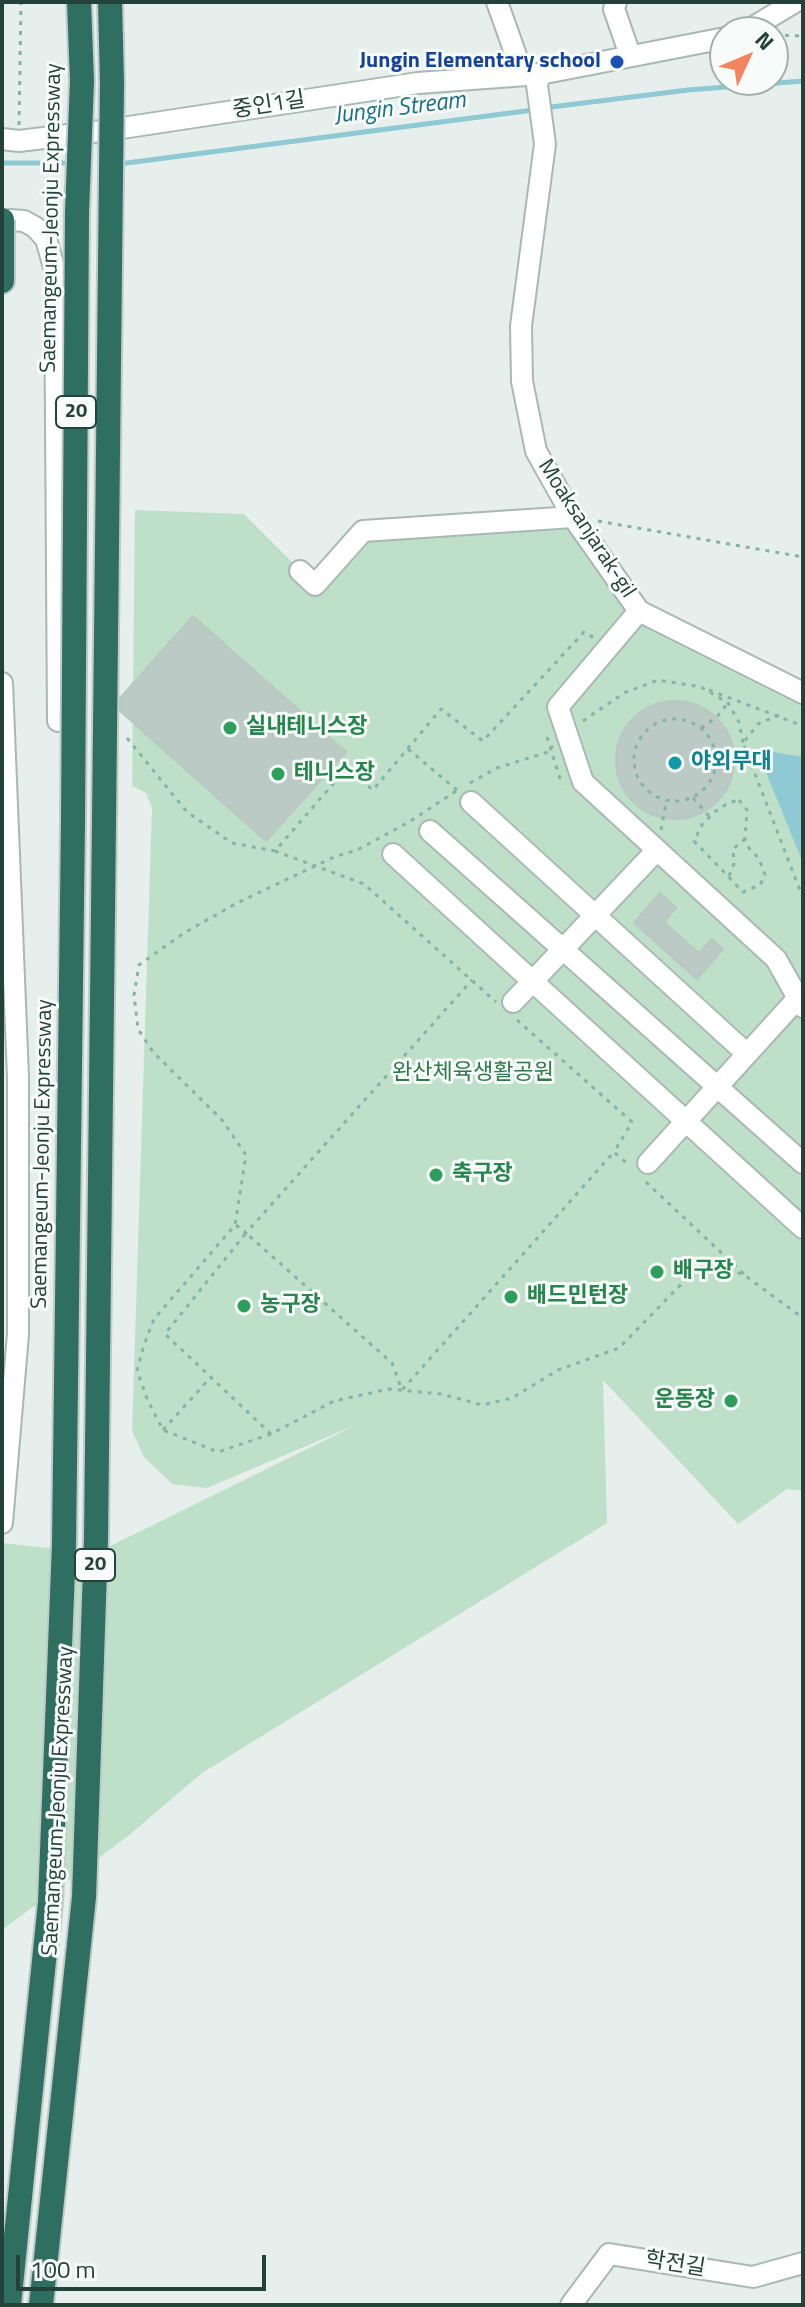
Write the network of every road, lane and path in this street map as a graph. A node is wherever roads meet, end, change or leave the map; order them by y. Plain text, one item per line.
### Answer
1 (21, 2) edge
2 (79, 2) edge
3 (110, 2) edge
4 (497, 2) edge
5 (616, 2) edge
6 (795, 2) edge
7 (772, 16) edge
8 (709, 41) edge
9 (630, 55) junction
10 (534, 78) junction
11 (10, 140) edge
12 (6, 220) edge
13 (2, 256) edge
14 (2, 281) edge
15 (573, 517) junction
16 (803, 557) edge
17 (300, 571) dead end
18 (639, 611) junction
19 (597, 640) dead end
20 (2, 683) edge
21 (701, 687) junction
22 (803, 693) edge
23 (728, 703) junction
24 (779, 715) junction
25 (58, 721) dead end
26 (544, 726) dead end
27 (803, 726) edge
28 (701, 728) junction
29 (567, 732) junction
30 (123, 733) dead end
31 (743, 743) junction
32 (408, 749) junction
33 (562, 785) dead end
34 (693, 798) junction
35 (666, 801) junction
36 (471, 802) joint
37 (710, 817) junction
38 (430, 831) dead end
39 (745, 839) junction
40 (657, 850) junction
41 (275, 851) junction
42 (393, 854) dead end
43 (315, 865) junction
44 (729, 876) junction
45 (803, 898) edge
46 (595, 915) junction
47 (563, 949) junction
48 (472, 980) junction
49 (533, 982) junction
50 (513, 1002) dead end
51 (800, 1002) edge
52 (747, 1054) junction
53 (717, 1087) junction
54 (686, 1121) junction
55 (614, 1152) junction
56 (648, 1163) dead end
57 (803, 1163) edge
58 (235, 1225) junction
59 (803, 1228) edge
60 (246, 1233) junction
61 (747, 1277) junction
62 (803, 1318) edge
63 (211, 1377) junction
64 (402, 1390) junction
65 (163, 1430) junction
66 (271, 1434) junction
67 (2, 1523) edge
68 (803, 2263) edge
69 (9, 2305) edge
70 (41, 2305) edge
71 (571, 2305) edge

1 - 11 path
2 - 69 highway, Saemangeum-Jeonju Expressway / 20, bridge
3 - 70 highway, Saemangeum-Jeonju Expressway / 20, bridge
4 - 10 street, Moaksanjarak-gil
5 - 9 street
6 - 7 street
8 - 9 street, 중인1길
9 - 10 street, 중인1길
10 - 11 street, 중인1길
10 - 15 street, Moaksanjarak-gil
12 - 13 highway, bridge
12 - 25 street
13 - 14 highway
15 - 16 path
15 - 17 street
15 - 18 street, Moaksanjarak-gil
18 - 22 street, Moaksanjarak-gil
18 - 29 street
19 - 32 path
20 - 67 street
21 - 23 path
21 - 24 path
21 - 29 path
23 - 28 path
23 - 31 path
24 - 27 path
24 - 31 path
26 - 33 path
28 - 34 path
28 - 35 path
29 - 40 street
29 - 43 path
30 - 41 path
31 - 45 path
32 - 36 path
32 - 41 path
34 - 35 path
34 - 37 path
35 - 40 path
36 - 46 street
37 - 39 path
37 - 44 path
38 - 47 street
39 - 44 path
39 - 44 path
40 - 46 street
40 - 51 street
41 - 43 path
42 - 49 street
43 - 48 path
43 - 58 path
46 - 47 street
46 - 52 street
47 - 49 street
47 - 53 street
48 - 55 path
48 - 60 path
49 - 50 street
49 - 54 street
51 - 52 street
52 - 53 street
53 - 54 street
53 - 57 street
54 - 56 street
54 - 59 street
55 - 61 path
55 - 64 path
58 - 60 path
58 - 65 path
60 - 63 path
60 - 64 path
61 - 62 path
61 - 64 path
63 - 65 path
63 - 66 path
64 - 66 path
65 - 66 path
68 - 71 street, 학전길

